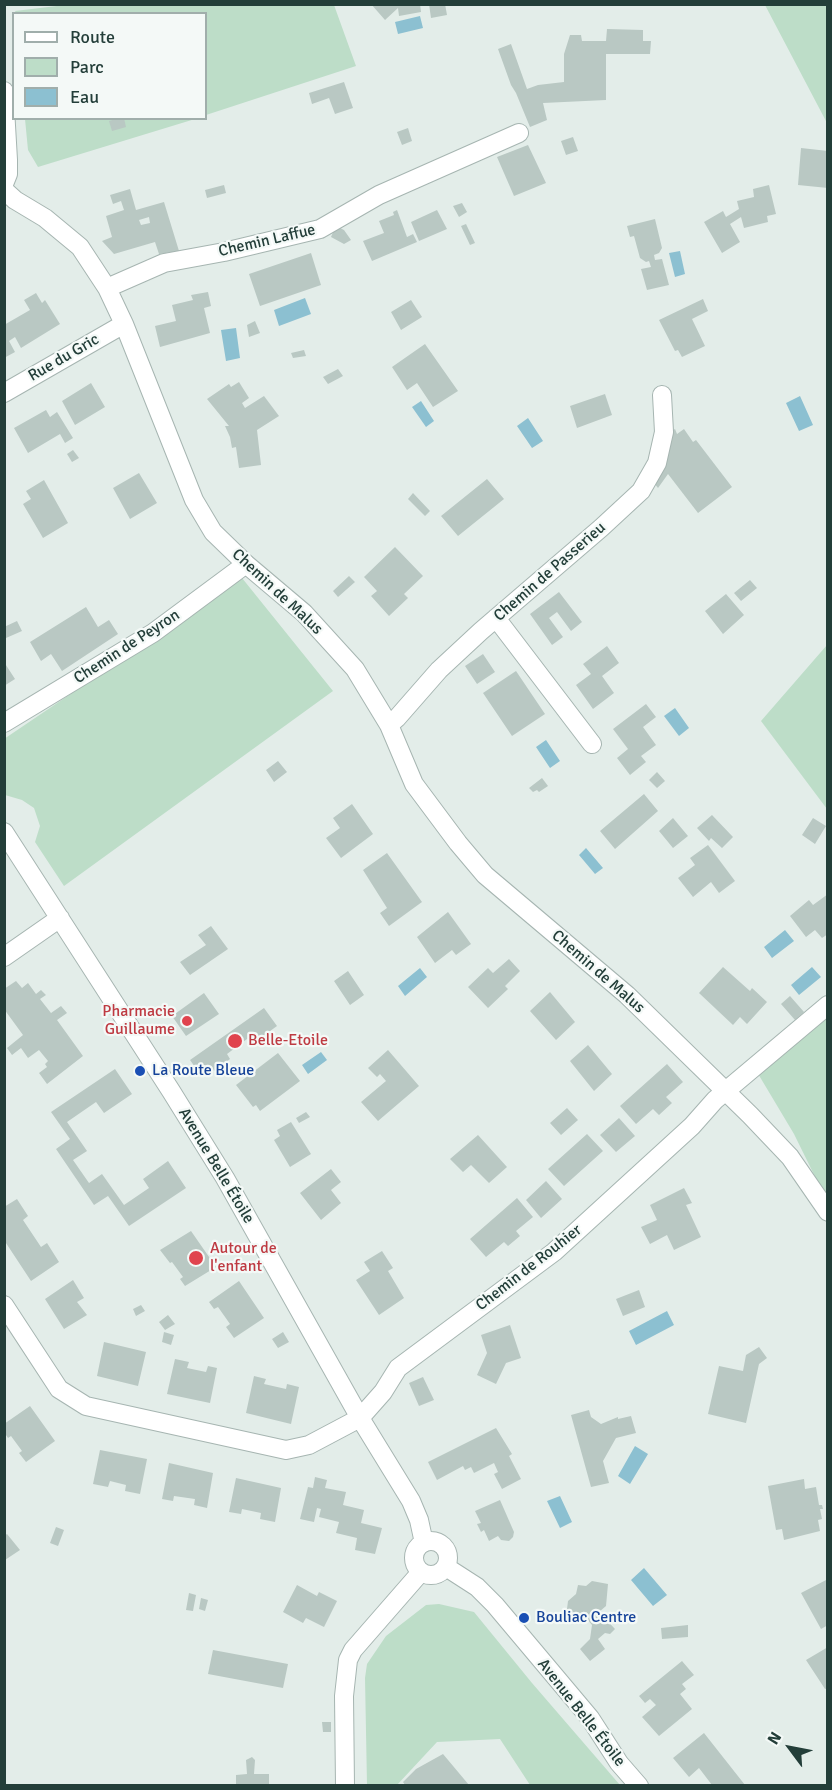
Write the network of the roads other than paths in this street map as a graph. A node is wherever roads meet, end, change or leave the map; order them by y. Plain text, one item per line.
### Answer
1 (4, 91) edge
2 (519, 133) dead end
3 (4, 184) edge
4 (4, 190) edge
5 (107, 288) junction
6 (124, 324) junction
7 (4, 393) edge
8 (662, 395) dead end
9 (246, 564) junction
10 (496, 618) junction
11 (4, 723) edge
12 (388, 725) junction
13 (592, 744) dead end
14 (4, 832) edge
15 (60, 918) junction
16 (4, 957) edge
17 (828, 1005) edge
18 (726, 1091) junction
19 (828, 1212) edge
20 (4, 1305) edge
21 (360, 1418) junction
22 (424, 1543) junction
23 (446, 1567) junction
24 (421, 1572) junction
25 (345, 1785) edge
26 (639, 1785) edge

1 - 3 street
2 - 5 street, Chemin Laffue
4 - 5 street, Chemin de Malus
5 - 6 street, Chemin de Malus
6 - 7 street, Rue du Gric
6 - 9 street, Chemin de Malus
8 - 10 street, Chemin de Passerieu
9 - 11 street, Chemin de Peyron
9 - 12 street, Chemin de Malus
10 - 12 street, Chemin de Passerieu
10 - 13 street
12 - 18 street, Chemin de Malus
14 - 15 street, Avenue Belle Étoile
15 - 16 street
15 - 21 street, Avenue Belle Étoile
17 - 18 street
18 - 19 street, Chemin de Malus
18 - 21 street, Chemin de Rouhier
20 - 21 street
21 - 22 street, Avenue Belle Étoile
22 - 23 street
22 - 24 street
23 - 24 street
23 - 26 street, Avenue Belle Étoile
24 - 25 street

